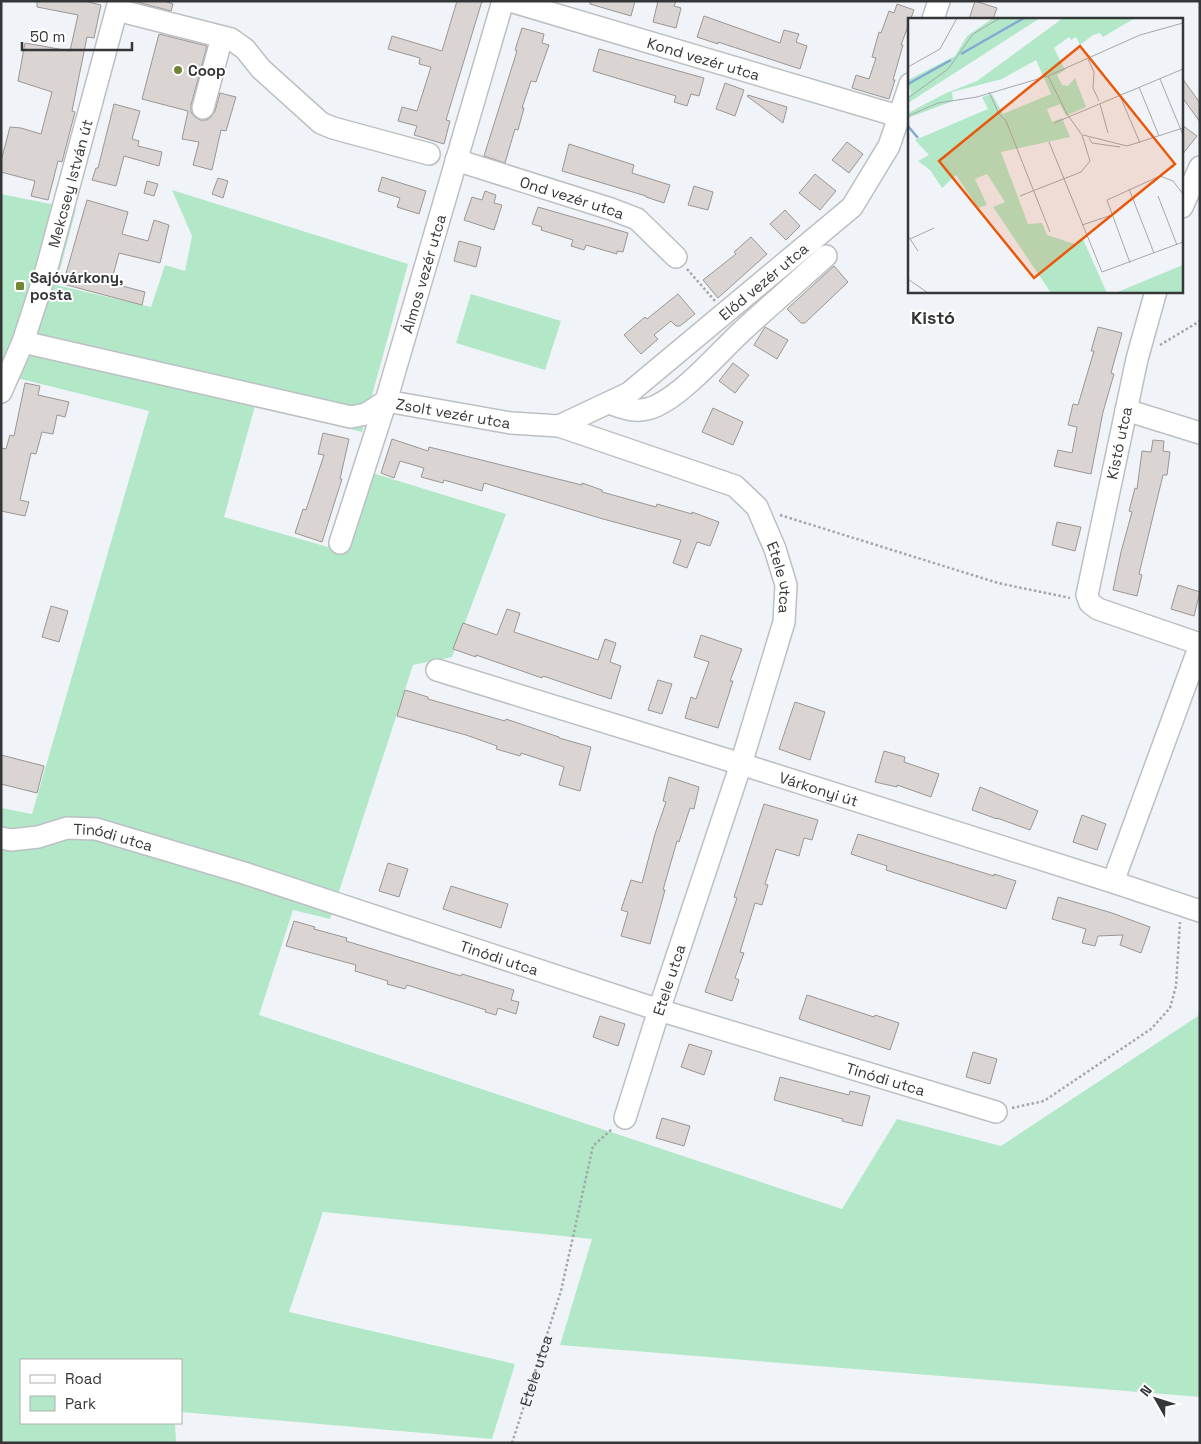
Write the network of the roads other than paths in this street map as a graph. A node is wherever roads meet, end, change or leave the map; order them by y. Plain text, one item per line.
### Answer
1 (503, 1) edge
2 (510, 1) edge
3 (939, 1) edge
4 (118, 6) edge
5 (933, 18) edge
6 (222, 37) junction
7 (908, 89) edge
8 (203, 108) dead end
9 (898, 116) junction
10 (429, 154) dead end
11 (456, 160) junction
12 (1200, 167) edge
13 (1184, 203) edge
14 (826, 256) dead end
15 (676, 257) road end
16 (1156, 292) edge
17 (23, 342) junction
18 (1, 392) edge
19 (386, 400) junction
20 (609, 403) junction
21 (1126, 410) junction
22 (559, 426) junction
23 (1200, 433) edge
24 (757, 507) joint
25 (340, 543) dead end
26 (1200, 644) edge
27 (437, 670) dead end
28 (741, 764) junction
29 (1, 838) edge
30 (1113, 882) junction
31 (1191, 908) edge
32 (658, 1010) junction
33 (996, 1112) road end
34 (625, 1118) road end

1 - 11 street, Álmos vezér utca
2 - 9 street, Kond vezér utca
3 - 5 street
4 - 6 street
4 - 17 street, Mekcsey István út
6 - 8 street
6 - 10 street
7 - 9 street, Előd vezér utca
9 - 20 street, Előd vezér utca
11 - 15 street, Ond vezér utca
11 - 19 street, Álmos vezér utca
12 - 13 street
14 - 20 street
16 - 21 street, Kistó utca
17 - 18 street, Mekcsey István út
17 - 19 street, Zsolt vezér utca
19 - 22 street, Zsolt vezér utca
19 - 25 street, Álmos vezér utca
20 - 22 street, Előd vezér utca
21 - 23 street
21 - 26 street, Kistó utca
22 - 24 street, Zsolt vezér utca
24 - 28 street, Etele utca
26 - 30 street
27 - 28 street, Várkonyi út
28 - 30 street, Várkonyi út
28 - 32 street, Etele utca
29 - 32 street, Tinódi utca
30 - 31 street, Várkonyi út
32 - 33 street, Tinódi utca
32 - 34 street, Etele utca

